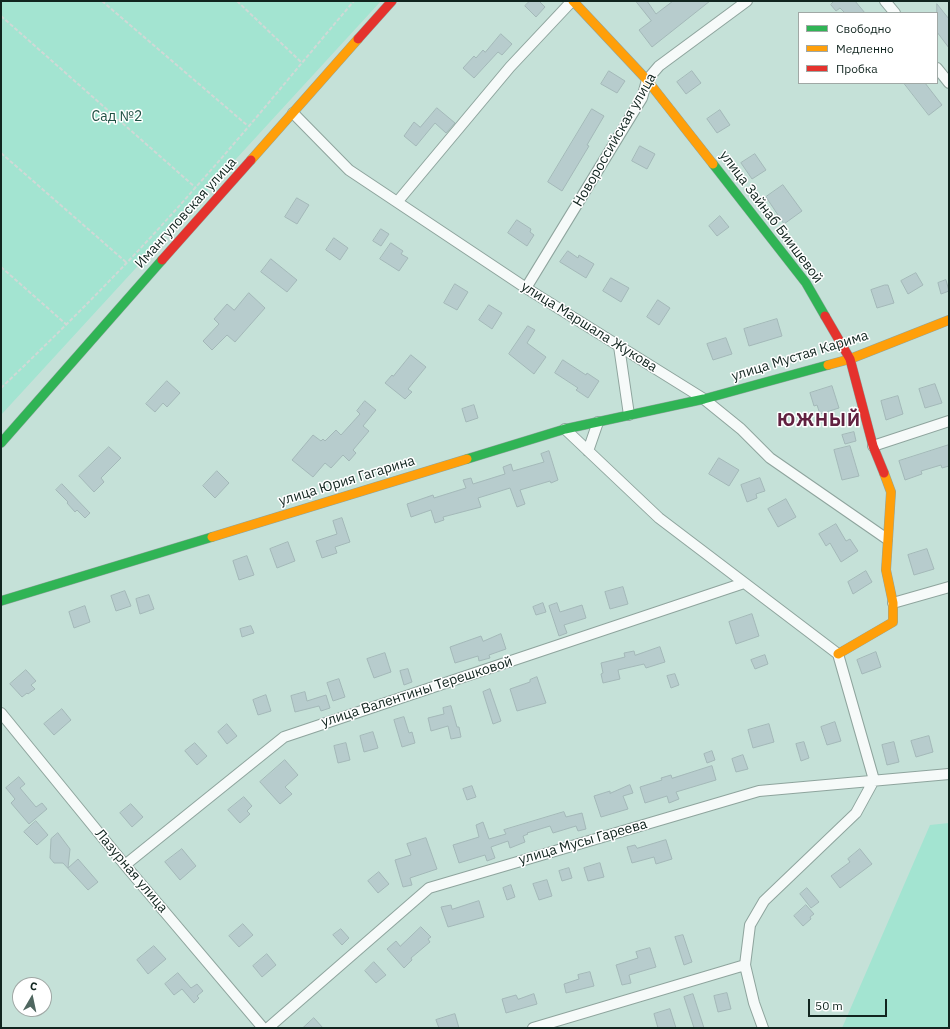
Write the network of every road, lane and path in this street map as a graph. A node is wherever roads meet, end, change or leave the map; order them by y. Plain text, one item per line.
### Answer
1 (102, 1) edge
2 (237, 1) edge
3 (354, 1) edge
4 (392, 1) edge
5 (573, 1) edge
6 (747, 1) edge
7 (886, 1) edge
8 (894, 12) edge
9 (1, 16) edge
10 (302, 63) junction
11 (938, 69) edge
12 (647, 80) junction
13 (949, 83) edge
14 (293, 112) junction
15 (248, 126) junction
16 (1, 153) edge
17 (196, 188) junction
18 (398, 201) junction
19 (127, 263) junction
20 (1, 267) edge
21 (526, 288) junction
22 (949, 320) edge
23 (67, 326) junction
24 (619, 346) junction
25 (850, 358) junction
26 (1, 388) edge
27 (704, 399) junction
28 (629, 415) junction
29 (949, 421) edge
30 (598, 422) junction
31 (565, 429) junction
32 (1, 443) edge
33 (873, 446) junction
34 (588, 451) junction
35 (887, 539) junction
36 (744, 583) junction
37 (949, 587) edge
38 (1, 601) edge
39 (893, 603) junction
40 (838, 654) junction
41 (1, 713) edge
42 (949, 774) edge
43 (874, 780) junction
44 (125, 864) junction
45 (745, 965) junction
46 (263, 1028) edge
47 (268, 1028) edge
48 (533, 1028) edge
49 (763, 1028) edge

1 - 15 path
2 - 10 path
3 - 10 path
4 - 14 street, Имангуловская улица
5 - 12 street, улица Зайнаб Биишевой
5 - 18 street
6 - 12 street, Новороссийская улица
7 - 8 street
9 - 17 path
10 - 15 path
11 - 13 street
12 - 21 street, Новороссийская улица
12 - 25 street, улица Зайнаб Биишевой
14 - 18 street, улица Маршала Жукова
14 - 32 street, Имангуловская улица
15 - 17 path
16 - 19 path
17 - 19 path
18 - 21 street, улица Маршала Жукова
19 - 23 path
20 - 23 path
21 - 24 street, улица Маршала Жукова
22 - 25 street, улица Мустая Карима
23 - 26 path
24 - 27 street, улица Маршала Жукова
24 - 28 street
25 - 27 street, улица Мустая Карима
25 - 33 street, улица Зайнаб Биишевой
27 - 28 street, улица Юрия Гагарина
27 - 35 street, улица Маршала Жукова
28 - 30 street, улица Юрия Гагарина
29 - 33 street
30 - 31 street, улица Юрия Гагарина
30 - 34 street
31 - 34 street
31 - 38 street, улица Юрия Гагарина
33 - 35 street, улица Зайнаб Биишевой
34 - 36 street
35 - 39 street, улица Зайнаб Биишевой
36 - 40 street
36 - 44 street, улица Валентины Терешковой
37 - 39 street
39 - 40 street, улица Зайнаб Биишевой
40 - 43 street
41 - 44 street, Лазурная улица
42 - 43 street, улица Мусы Гареева
43 - 45 street
43 - 47 street, улица Мусы Гареева
44 - 46 street, Лазурная улица
45 - 48 street
45 - 49 street

